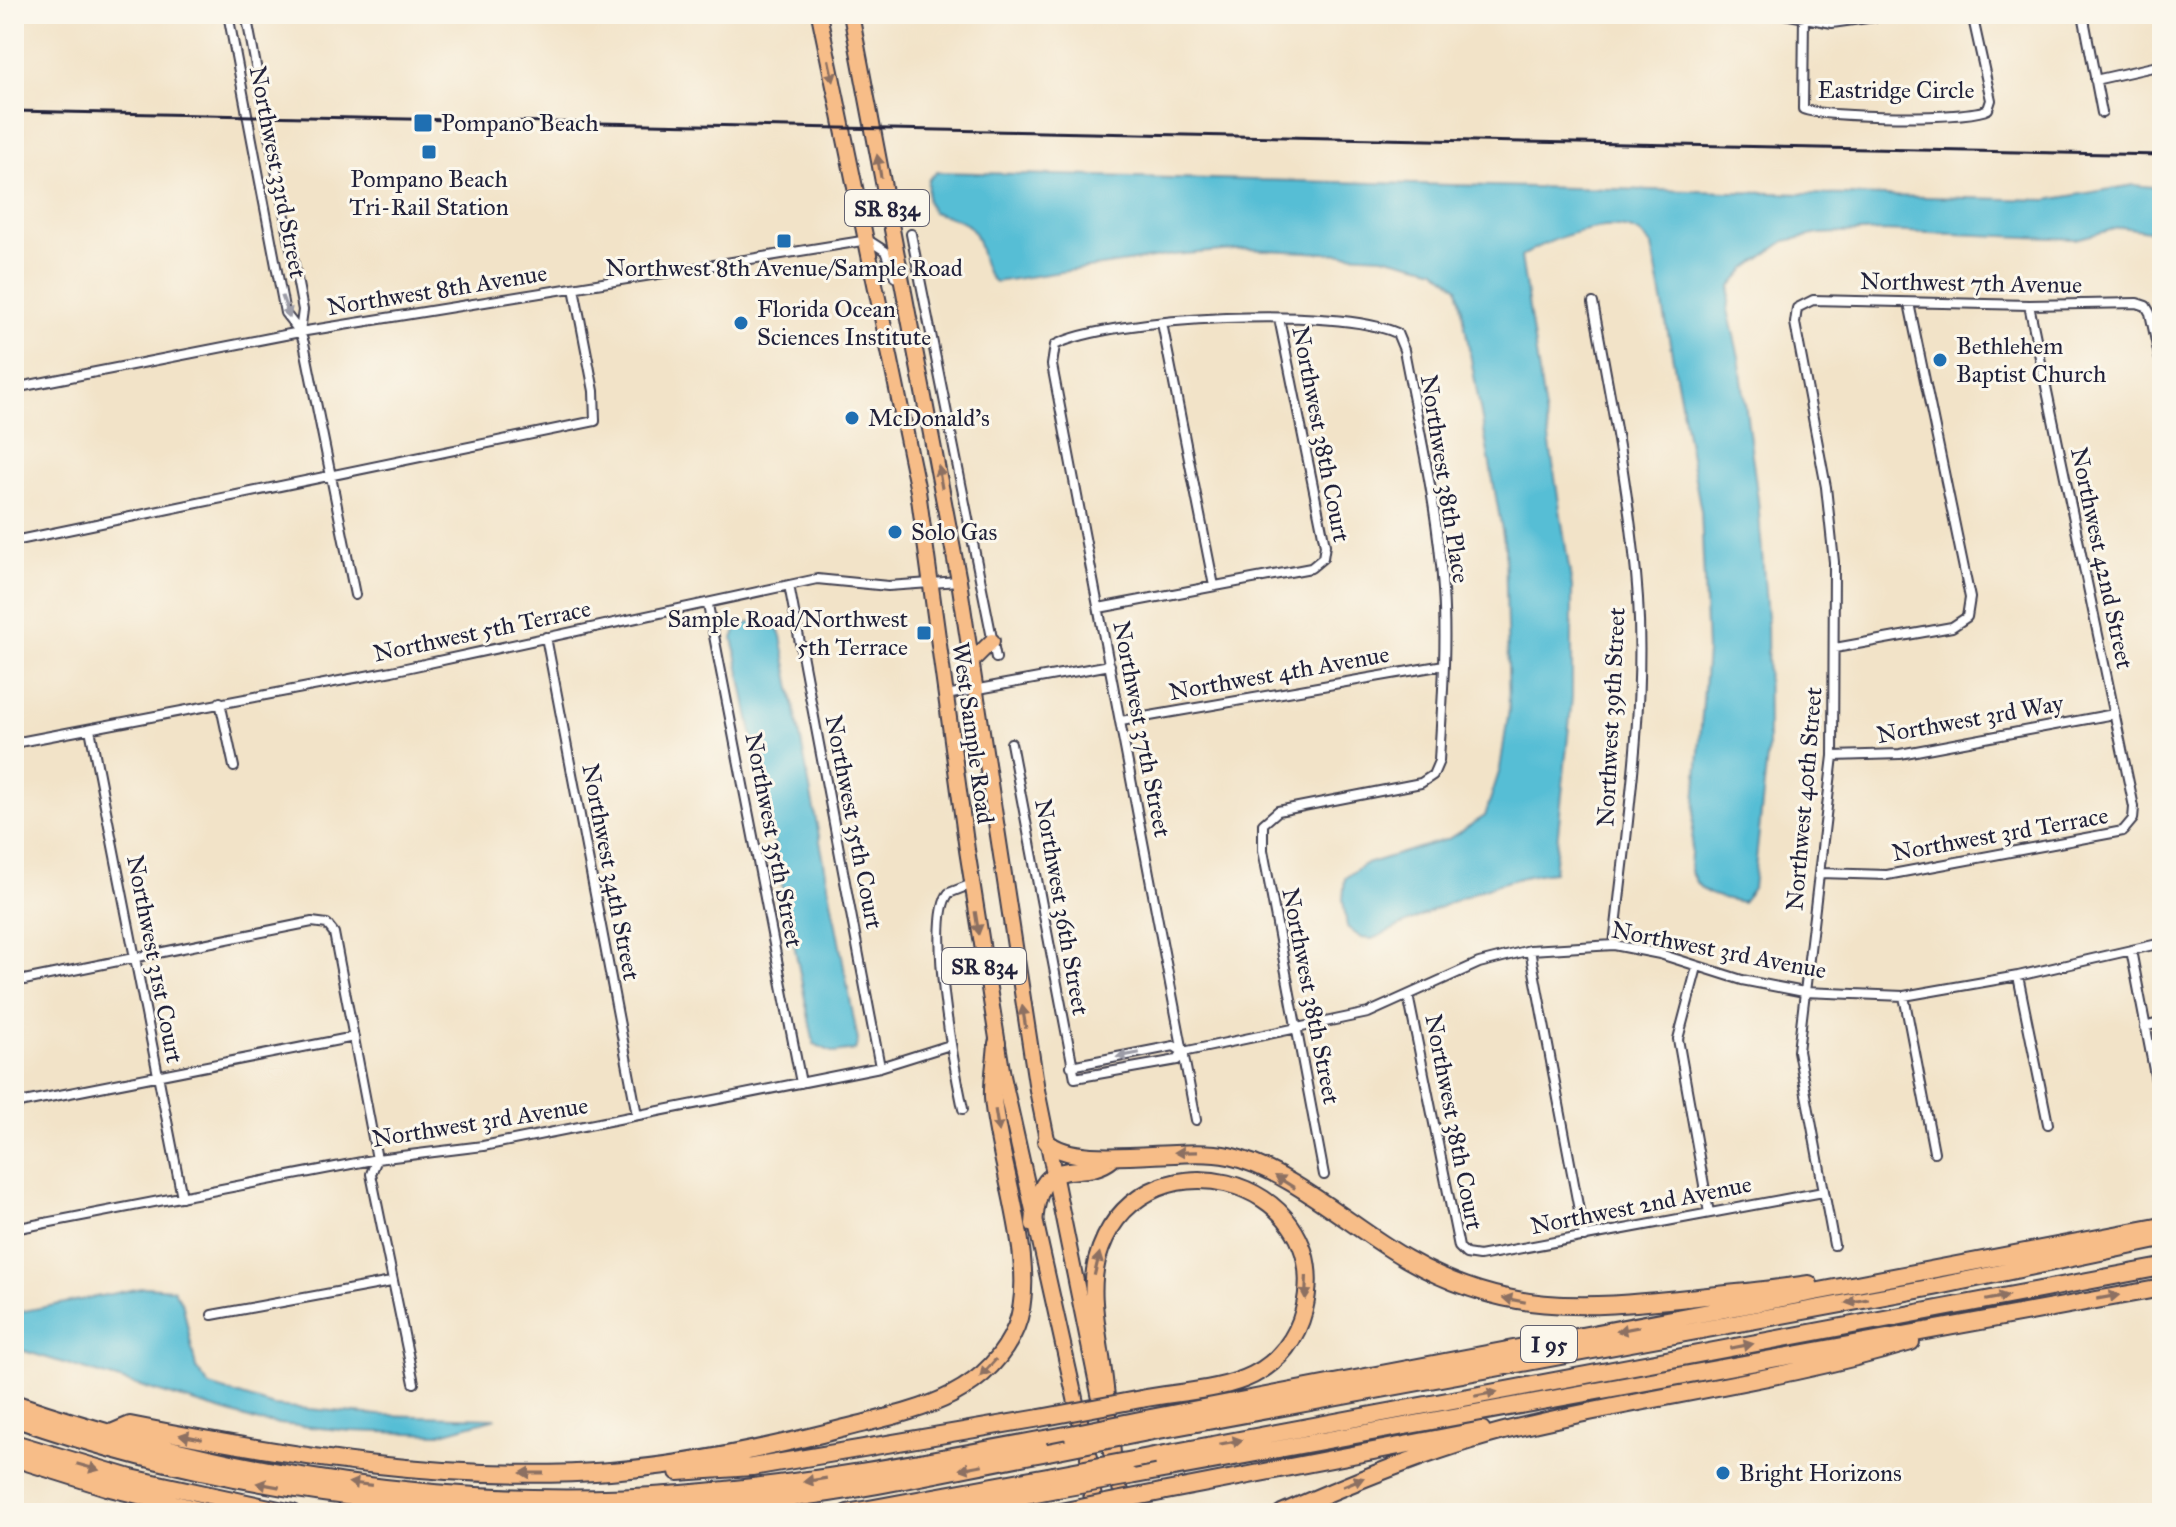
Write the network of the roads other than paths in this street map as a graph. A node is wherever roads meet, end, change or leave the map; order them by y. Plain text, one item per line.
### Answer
1 (228, 14) edge
2 (246, 14) edge
3 (819, 14) edge
4 (851, 14) edge
5 (1784, 14) edge
6 (1896, 14) edge
7 (1972, 14) edge
8 (2083, 14) edge
9 (1804, 17) edge
10 (2162, 65) edge
11 (2095, 80) junction
12 (2102, 113) dead end
13 (911, 234) dead end
14 (868, 240) junction
15 (574, 288) junction
16 (925, 301) junction
17 (904, 302) junction
18 (1593, 303) dead end
19 (1909, 303) junction
20 (2029, 305) junction
21 (1797, 308) joint
22 (1279, 318) junction
23 (1162, 323) junction
24 (300, 332) junction
25 (2162, 370) edge
26 (14, 388) edge
27 (333, 475) junction
28 (14, 541) edge
29 (959, 581) junction
30 (931, 584) junction
31 (789, 585) junction
32 (1214, 586) junction
33 (355, 595) dead end
34 (708, 605) junction
35 (1099, 608) junction
36 (546, 637) junction
37 (992, 641) junction
38 (1835, 648) junction
39 (996, 658) dead end
40 (972, 661) junction
41 (1110, 665) junction
42 (1444, 665) junction
43 (977, 689) junction
44 (946, 695) junction
45 (220, 702) junction
46 (2114, 714) junction
47 (1121, 721) junction
48 (90, 729) junction
49 (14, 743) edge
50 (1011, 743) dead end
51 (1833, 756) junction
52 (234, 767) dead end
53 (2133, 819) joint
54 (1263, 824) joint
55 (1820, 873) junction
56 (972, 884) junction
57 (2162, 943) edge
58 (1614, 945) junction
59 (1530, 950) junction
60 (2131, 950) junction
61 (133, 957) junction
62 (1697, 967) junction
63 (2018, 976) junction
64 (14, 982) edge
65 (1804, 992) junction
66 (1408, 995) junction
67 (1904, 996) junction
68 (2162, 1022) edge
69 (2145, 1027) junction
70 (1296, 1029) junction
71 (354, 1037) junction
72 (997, 1043) junction
73 (950, 1045) junction
74 (1183, 1052) junction
75 (1071, 1066) junction
76 (880, 1067) junction
77 (158, 1077) junction
78 (1075, 1078) joint
79 (801, 1083) junction
80 (14, 1104) edge
81 (963, 1109) dead end
82 (2162, 1112) edge
83 (637, 1115) junction
84 (1196, 1120) dead end
85 (2048, 1124) dead end
86 (1046, 1141) junction
87 (1934, 1152) dead end
88 (1114, 1157) junction
89 (377, 1159) junction
90 (1324, 1175) dead end
91 (1053, 1176) junction
92 (1823, 1192) junction
93 (182, 1197) junction
94 (1709, 1213) junction
95 (1034, 1224) junction
96 (2162, 1226) edge
97 (14, 1229) edge
98 (1584, 1237) junction
99 (2162, 1239) edge
100 (1834, 1245) dead end
101 (2162, 1247) edge
102 (1466, 1254) joint
103 (2162, 1267) edge
104 (1952, 1268) junction
105 (391, 1282) junction
106 (1934, 1287) junction
107 (2162, 1288) edge
108 (212, 1315) dead end
109 (2001, 1317) junction
110 (414, 1383) dead end
111 (14, 1403) edge
112 (14, 1418) edge
113 (1530, 1424) junction
114 (1147, 1426) junction
115 (111, 1433) junction
116 (14, 1443) edge
117 (1046, 1445) junction
118 (1112, 1453) junction
119 (1089, 1457) junction
120 (14, 1458) edge
121 (1156, 1463) junction
122 (610, 1471) junction
123 (57, 1473) junction
124 (1055, 1482) junction
125 (1058, 1512) edge
126 (165, 1513) edge
127 (212, 1513) edge
128 (293, 1513) edge
129 (847, 1513) edge
130 (931, 1513) edge
131 (1094, 1513) edge
132 (1102, 1513) edge
133 (1126, 1513) edge
134 (1282, 1513) edge

1 -> 24 street, Northwest 33rd Street
2 - 24 street, Northwest 33rd Street
3 -> 14 main road, West Sample Road / SR 834
17 -> 4 main road, West Sample Road / SR 834
5 - 9 street
6 - 9 street
7 - 9 street, Eastridge Circle
8 - 11 street
10 - 11 street
11 - 12 street
13 - 16 street
14 - 15 street, Northwest 8th Avenue
14 - 17 street
14 - 30 main road, West Sample Road / SR 834
15 - 24 street, Northwest 8th Avenue
15 - 27 street
16 - 17 street
16 - 37 street
29 -> 17 main road, West Sample Road / SR 834
18 - 58 street, Northwest 39th Street
19 - 20 street, Northwest 7th Avenue
19 - 21 street, Northwest 7th Avenue
19 - 38 street
20 - 25 street, Northwest 7th Avenue
20 - 46 street, Northwest 42nd Street
21 - 38 street, Northwest 40th Street
22 - 23 street
22 - 32 street, Northwest 38th Court
22 - 42 street, Northwest 38th Place
23 - 32 street
23 - 35 street, Northwest 37th Street
24 - 26 street, Northwest 8th Avenue
24 - 27 street, Northwest 33rd Street
27 - 28 street
27 - 33 street, Northwest 33rd Street
29 - 30 street, Northwest 5th Terrace
29 - 40 main road, West Sample Road / SR 834
30 - 31 street, Northwest 5th Terrace
30 - 44 main road, West Sample Road / SR 834
31 - 34 street, Northwest 5th Terrace
31 - 76 street, Northwest 35th Court
32 - 35 street
34 - 36 street, Northwest 5th Terrace
34 - 79 street, Northwest 35th Street
35 - 41 street, Northwest 37th Street
36 - 45 street, Northwest 5th Terrace
36 - 83 street, Northwest 34th Street
37 - 39 street
37 - 40 main road
38 - 51 street, Northwest 40th Street
40 - 43 main road, West Sample Road / SR 834
41 - 43 street
41 - 47 street, Northwest 37th Street
42 - 47 street, Northwest 4th Avenue
42 - 54 street, Northwest 38th Place
43 - 44 street
86 -> 43 main road, West Sample Road / SR 834
44 - 56 main road, West Sample Road / SR 834
45 - 48 street, Northwest 5th Terrace
45 - 52 street
46 - 51 street, Northwest 3rd Way
46 - 53 street, Northwest 42nd Street
47 - 74 street, Northwest 37th Street
48 - 49 street, Northwest 5th Terrace
48 - 61 street, Northwest 31st Court
50 - 75 street, Northwest 36th Street
51 - 55 street, Northwest 40th Street
53 - 55 street, Northwest 3rd Terrace
54 - 70 street, Northwest 38th Street
55 - 65 street, Northwest 40th Street
56 -> 72 main road, West Sample Road / SR 834
56 - 73 street
57 - 60 street, Northwest 3rd Avenue
58 - 59 street, Northwest 3rd Avenue
58 - 62 street, Northwest 3rd Avenue
59 - 66 street, Northwest 3rd Avenue
59 - 98 street
60 - 63 street, Northwest 3rd Avenue
60 - 69 street
61 - 64 street
61 - 71 street
61 - 77 street, Northwest 31st Court
62 - 65 street, Northwest 3rd Avenue
62 - 94 street
63 - 67 street, Northwest 3rd Avenue
63 - 85 street
65 - 67 street, Northwest 3rd Avenue
65 - 92 street, Northwest 40th Street
66 - 70 street, Northwest 3rd Avenue
66 - 102 street, Northwest 38th Court
67 - 87 street
68 - 69 street
69 - 82 street
70 - 74 street, Northwest 3rd Avenue
70 - 90 street, Northwest 38th Street
71 - 77 street
71 - 89 street
72 - 95 main road, West Sample Road / SR 834
72 -> 122 highway
73 - 76 street, Northwest 3rd Avenue
73 - 81 street
74 -> 75 street, Northwest 3rd Avenue
74 - 78 street, Northwest 3rd Avenue
74 - 84 street, Northwest 37th Street
75 - 78 street, Northwest 36th Street
76 - 79 street, Northwest 3rd Avenue
77 - 80 street
77 - 93 street, Northwest 31st Court
79 - 83 street, Northwest 3rd Avenue
83 - 89 street, Northwest 3rd Avenue
86 - 88 highway
86 - 91 main road, West Sample Road / SR 834
88 - 91 highway
104 -> 88 highway
89 - 93 street, Northwest 3rd Avenue
89 - 105 street
91 - 95 highway
91 - 118 main road, West Sample Road / SR 834
92 - 94 street, Northwest 2nd Avenue
92 - 100 street, Northwest 40th Street
93 - 97 street, Northwest 3rd Avenue
94 - 98 street, Northwest 2nd Avenue
95 - 119 main road, West Sample Road / SR 834
96 - 104 highway, I 95
98 - 102 street, Northwest 2nd Avenue
99 - 106 highway
101 - 106 highway
121 -> 103 highway
104 -> 114 highway, I 95
105 - 108 street
105 - 110 street
106 -> 114 highway
109 -> 107 highway, I 95
109 - 113 highway
109 - 121 highway, I 95
111 - 115 highway, I 95
117 -> 112 highway
113 - 125 highway, bridge
134 -> 113 highway
114 - 117 highway, I 95, bridge
117 -> 115 highway, I 95
122 -> 115 highway
116 -> 128 highway
118 -> 122 highway, bridge
118 - 133 main road, SR 834
119 - 131 highway
119 - 132 main road, SR 834
120 - 123 highway
121 - 124 highway, bridge
123 - 126 highway
123 - 127 highway
124 - 129 highway
124 - 130 highway

